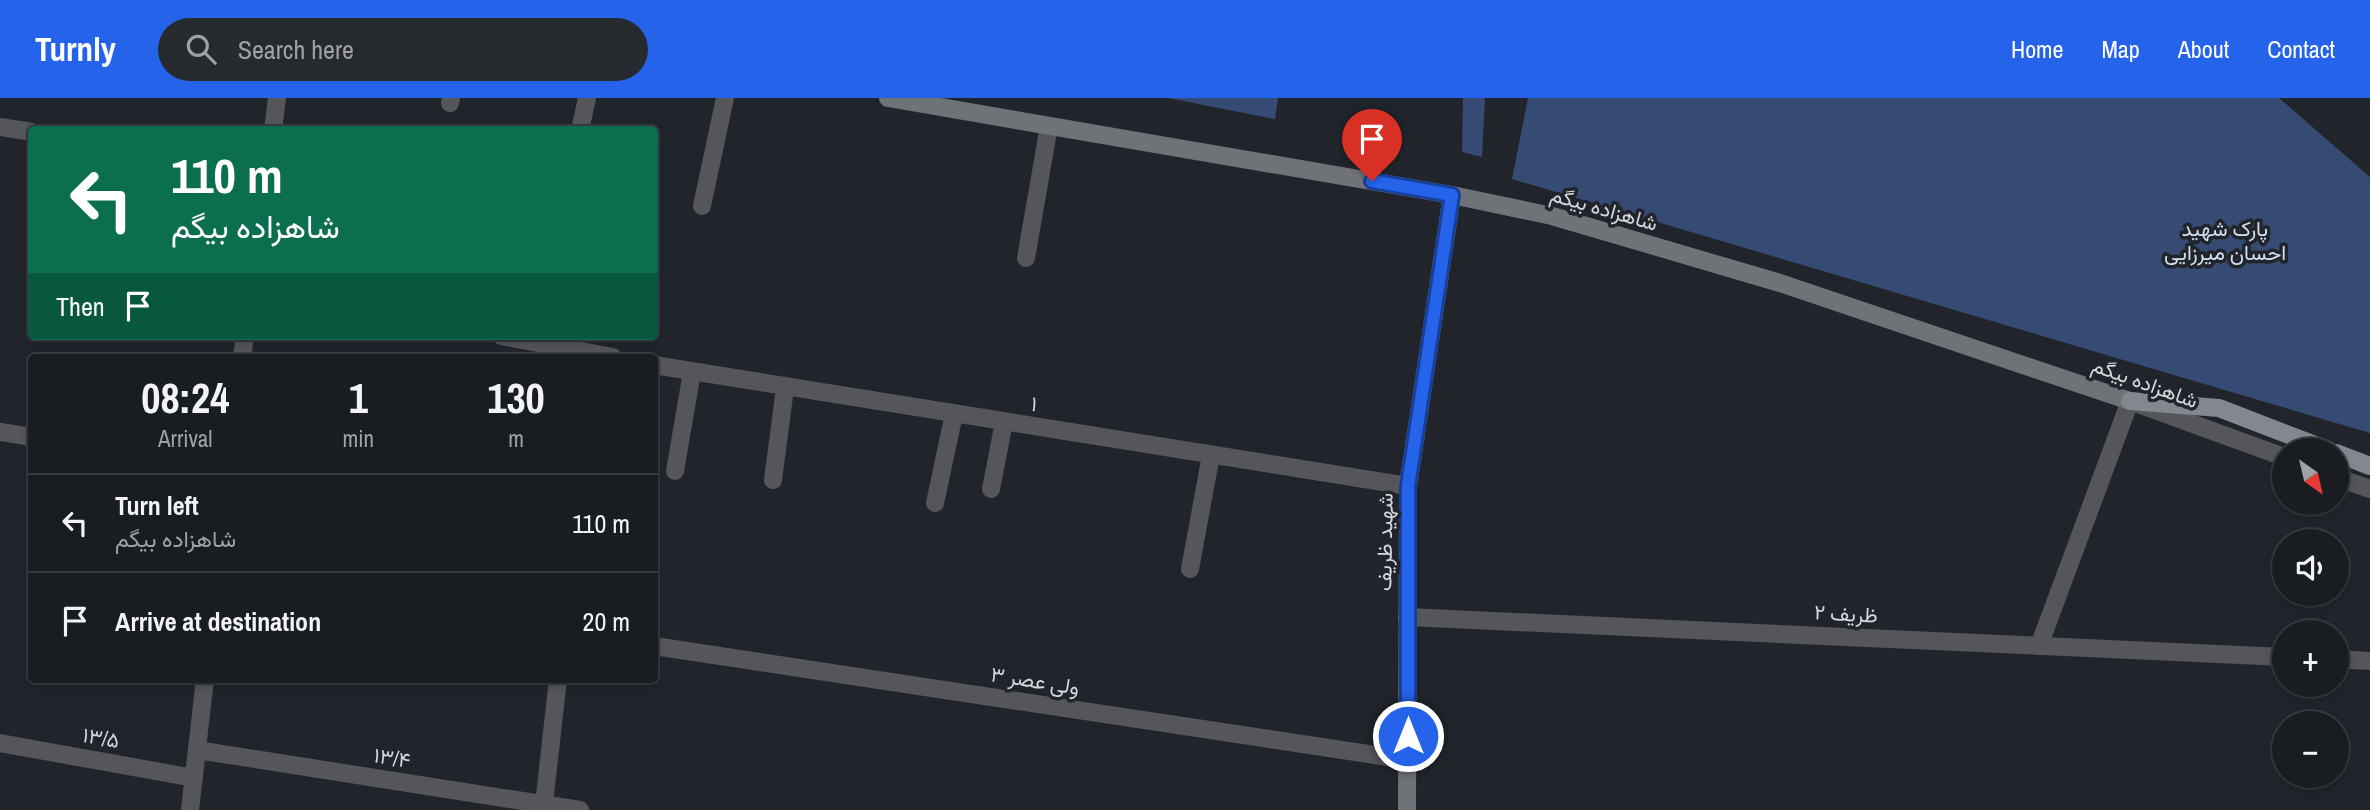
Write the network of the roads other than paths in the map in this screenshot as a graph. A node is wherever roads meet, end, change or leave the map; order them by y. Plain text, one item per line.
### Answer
1 (277, 98) edge
2 (587, 98) edge
3 (725, 98) edge
4 (888, 98) edge
5 (1049, 125) junction
6 (274, 126) edge
7 (581, 126) edge
8 (0, 127) edge
9 (28, 131) edge
10 (1452, 195) junction
11 (702, 206) dead end
12 (1026, 258) dead end
13 (512, 340) edge
14 (543, 351) edge
15 (578, 354) edge
16 (658, 366) edge
17 (692, 372) junction
18 (785, 388) junction
19 (2130, 401) junction
20 (954, 414) junction
21 (1004, 422) junction
22 (0, 432) edge
23 (28, 436) edge
24 (2297, 438) edge
25 (2272, 453) edge
26 (1211, 455) junction
27 (2349, 458) edge
28 (2370, 466) edge
29 (675, 471) dead end
30 (773, 480) dead end
31 (2349, 482) edge
32 (1408, 486) junction
33 (991, 489) dead end
34 (2370, 489) edge
35 (935, 503) dead end
36 (1190, 569) dead end
37 (1407, 617) junction
38 (2039, 646) junction
39 (658, 647) edge
40 (2272, 656) edge
41 (2349, 660) edge
42 (2370, 661) edge
43 (205, 683) edge
44 (558, 683) edge
45 (0, 743) edge
46 (197, 750) junction
47 (1408, 760) junction
48 (194, 778) junction
49 (544, 804) junction
50 (190, 810) edge
51 (580, 810) edge
52 (1407, 810) edge

1 - 6 street
2 - 7 street
3 - 11 street
4 - 5 street, شاهزاده بیگم
5 - 10 street, شاهزاده بیگم
5 - 12 street
8 - 9 street
10 - 19 street, شاهزاده بیگم
10 - 32 street, شهید ظریف
13 - 14 street
14 - 15 street
16 - 17 street, ۱
17 - 18 street, ۱
17 - 29 street
18 - 20 street, ۱
18 - 30 street
19 - 24 main road
19 - 25 street, شاهزاده بیگم
19 - 38 street
20 - 21 street, ۱
20 - 35 street
21 - 26 street, ۱
21 - 33 street
22 - 23 street
26 - 32 street, ۱
26 - 36 street
27 - 28 main road
31 - 34 street
32 - 37 street, شهید ظریف
37 - 38 street, ظریف ۲
37 - 47 street, شهید ظریف
38 - 40 street, ظریف ۲
39 - 47 street, ولی عصر ۳
41 - 42 street
43 - 46 street
44 - 49 street
45 - 48 street, ۱۳/۵
46 - 48 street
46 - 49 street, ۱۳/۴
47 - 52 street, شهید ظریف
48 - 50 street
49 - 51 street, ۱۳/۴

